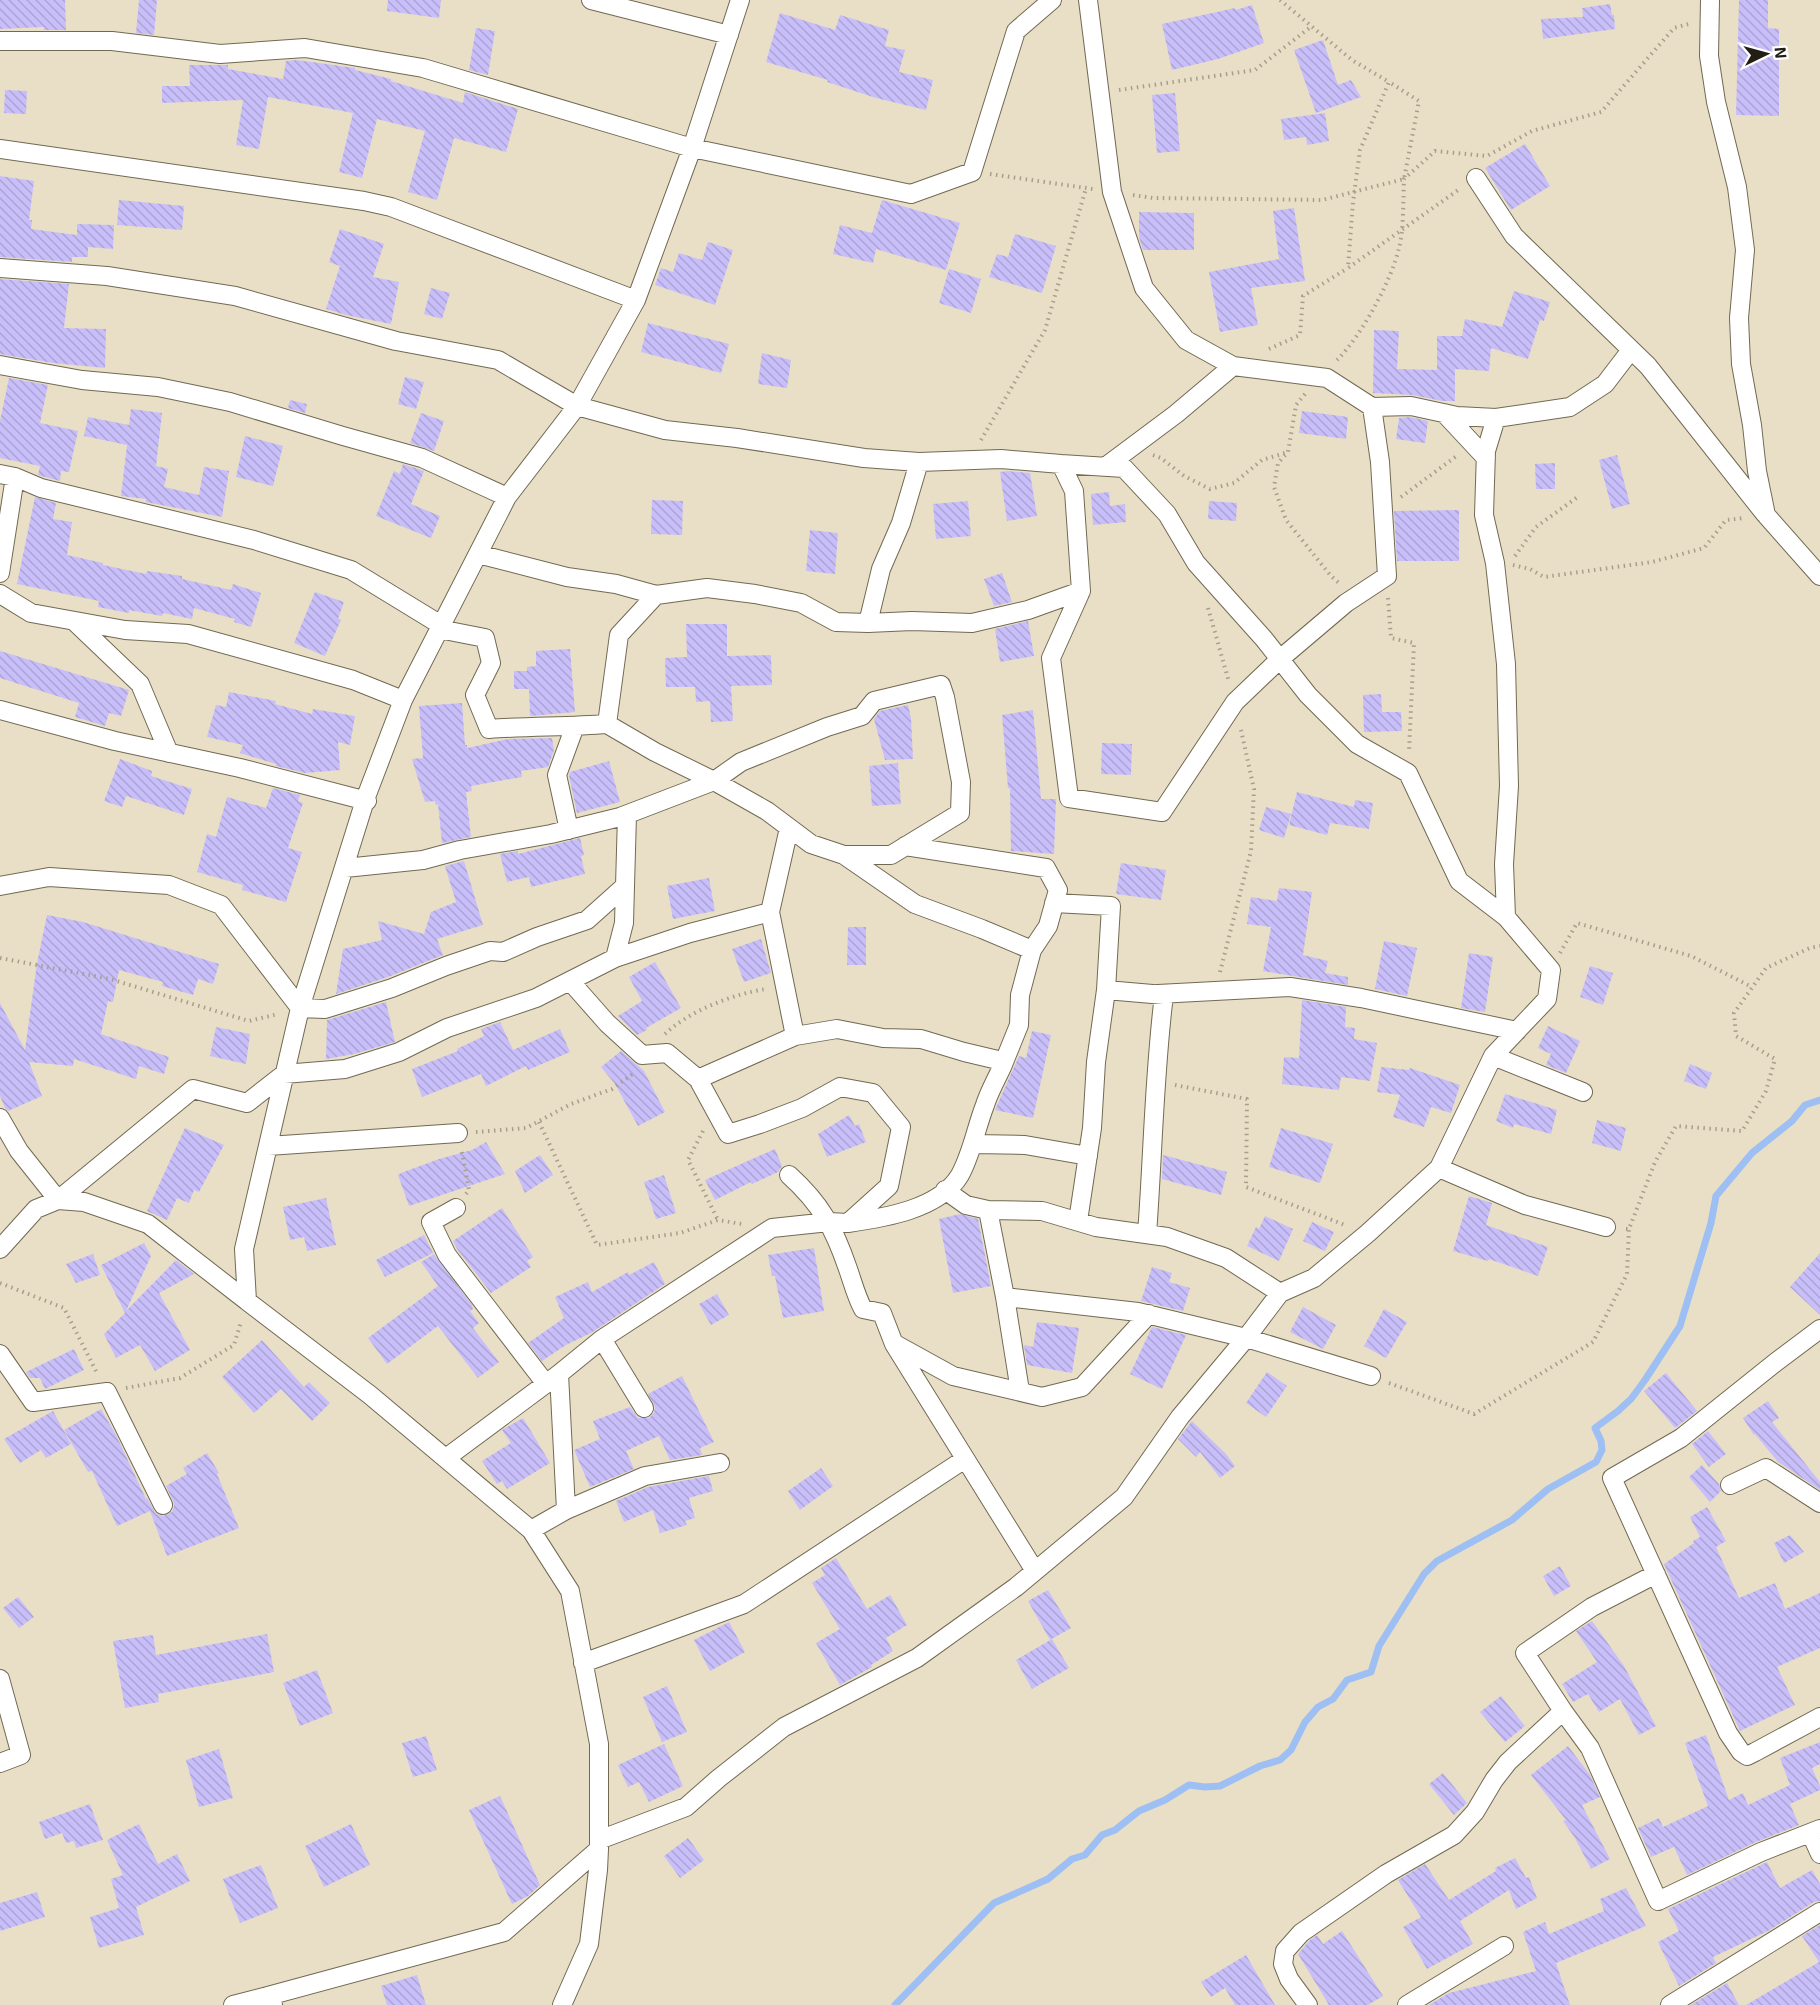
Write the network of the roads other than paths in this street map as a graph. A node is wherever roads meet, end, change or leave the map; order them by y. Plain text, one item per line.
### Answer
1 (740, 0) edge
2 (1052, 0) edge
3 (1088, 0) edge
4 (1710, 0) edge
5 (596, 1) edge
6 (729, 35) junction
7 (0, 41) edge
8 (692, 148) junction
9 (0, 149) edge
10 (1476, 178) road end
11 (0, 268) edge
12 (636, 300) junction
13 (1631, 350) junction
14 (0, 365) edge
15 (1233, 366) junction
16 (577, 406) junction
17 (1372, 408) junction
18 (1444, 413) junction
19 (1496, 418) junction
20 (1486, 458) junction
21 (919, 462) junction
22 (1061, 464) junction
23 (1106, 467) junction
24 (7, 476) edge
25 (507, 497) junction
26 (1766, 515) junction
27 (478, 554) junction
28 (0, 573) edge
29 (1820, 576) edge
30 (1082, 591) junction
31 (0, 594) edge
32 (656, 595) junction
33 (74, 621) junction
34 (868, 623) junction
35 (440, 627) junction
36 (1280, 659) junction
37 (403, 700) junction
38 (0, 710) edge
39 (607, 724) junction
40 (575, 726) junction
41 (169, 753) junction
42 (714, 781) junction
43 (367, 801) junction
44 (627, 814) junction
45 (789, 828) junction
46 (569, 830) junction
47 (905, 846) junction
48 (844, 855) junction
49 (345, 868) junction
50 (0, 886) edge
51 (625, 886) junction
52 (1054, 903) junction
53 (770, 912) junction
54 (1506, 917) junction
55 (1032, 950) junction
56 (615, 957) junction
57 (570, 981) junction
58 (1106, 990) junction
59 (1158, 994) junction
60 (300, 1008) junction
61 (1517, 1031) junction
62 (795, 1036) junction
63 (1493, 1056) junction
64 (1002, 1067) junction
65 (284, 1074) junction
66 (698, 1079) junction
67 (1583, 1092) dead end
68 (0, 1118) edge
69 (458, 1133) road end
70 (974, 1144) junction
71 (268, 1146) junction
72 (1088, 1156) junction
73 (1439, 1168) junction
74 (789, 1175) dead end
75 (945, 1190) junction
76 (58, 1200) junction
77 (456, 1208) road end
78 (988, 1210) junction
79 (1078, 1221) junction
80 (829, 1222) junction
81 (848, 1223) junction
82 (1606, 1227) road end
83 (1147, 1234) junction
84 (0, 1249) edge
85 (1280, 1293) junction
86 (1005, 1297) junction
87 (247, 1301) junction
88 (1149, 1314) junction
89 (1820, 1329) edge
90 (1246, 1338) junction
91 (602, 1339) junction
92 (894, 1344) junction
93 (0, 1354) edge
94 (1371, 1376) road end
95 (552, 1379) junction
96 (1020, 1391) junction
97 (644, 1408) dead end
98 (446, 1458) junction
99 (965, 1459) junction
100 (720, 1462) dead end
101 (1730, 1485) dead end
102 (1820, 1503) edge
103 (163, 1504) dead end
104 (566, 1510) junction
105 (531, 1530) junction
106 (1035, 1571) junction
107 (1656, 1574) junction
108 (583, 1663) junction
109 (0, 1679) edge
110 (1563, 1711) junction
111 (1820, 1717) edge
112 (0, 1763) edge
113 (1815, 1831) edge
114 (599, 1845) junction
115 (1820, 1854) edge
116 (1820, 1912) edge
117 (1504, 1946) dead end
118 (270, 2000) edge
119 (233, 2005) edge
120 (562, 2005) edge
121 (1308, 2005) edge
122 (1407, 2005) edge
123 (1670, 2005) edge

1 - 6 street
2 - 8 street
3 - 15 street
4 - 26 street
5 - 6 street
6 - 8 street
7 - 8 street
8 - 12 street
9 - 12 street
10 - 13 street
11 - 16 street
12 - 16 street
13 - 19 street
13 - 26 street
14 - 25 street
15 - 17 street
15 - 23 street
16 - 21 street
16 - 25 street
17 - 18 street
17 - 36 street
18 - 19 street
18 - 20 street
19 - 20 street
20 - 54 street
21 - 22 street
21 - 34 street
22 - 23 street
22 - 30 street
23 - 36 street
24 - 28 street
24 - 35 street
25 - 27 street
26 - 29 street
27 - 32 street
27 - 35 street
30 - 34 street
30 - 36 street
31 - 33 street
32 - 34 street
32 - 39 street
33 - 37 street
33 - 41 street
35 - 37 street
35 - 40 street
36 - 54 street
37 - 43 street
38 - 41 street
39 - 40 street
39 - 42 street
40 - 46 street
41 - 43 street
42 - 44 street
42 - 45 street
42 - 47 street
43 - 49 street
44 - 46 street
44 - 51 street
45 - 48 street
45 - 53 street
46 - 49 street
47 - 48 street
47 - 52 street
48 - 55 street
49 - 60 street
50 - 60 street
51 - 56 street
51 - 60 street
52 - 55 street
52 - 58 street
53 - 56 street
53 - 62 street
54 - 61 street
55 - 64 street
56 - 57 street
57 - 65 street
57 - 66 street
58 - 59 street
58 - 72 street
59 - 61 street
59 - 83 street
60 - 65 street
61 - 63 street
62 - 64 street
62 - 66 street
63 - 67 street
63 - 73 street
64 - 70 street
65 - 71 street
65 - 76 street
66 - 81 street
68 - 76 street
69 - 71 street
70 - 72 street
70 - 75 street
71 - 87 street
72 - 79 street
73 - 82 street
73 - 85 street
74 - 80 street
75 - 78 street
75 - 81 street
76 - 84 street
76 - 87 street
77 - 95 street
78 - 79 street
78 - 86 street
79 - 83 street
80 - 81 street
80 - 91 street
80 - 92 street
83 - 85 street
85 - 90 street
86 - 88 street
86 - 96 street
87 - 98 street
88 - 90 street
88 - 96 street
89 - 107 street
90 - 94 street
90 - 106 street
91 - 95 street
91 - 97 street
92 - 96 street
92 - 99 street
93 - 103 street
95 - 98 street
95 - 104 street
98 - 105 street
99 - 106 street
99 - 108 street
100 - 104 street
101 - 102 street
104 - 105 street
105 - 108 street
106 - 114 street
107 - 110 street
107 - 111 street
108 - 114 street
109 - 112 street
110 - 113 street
110 - 121 street
113 - 115 street
114 - 118 street
114 - 120 street
116 - 123 street
117 - 122 street
118 - 119 street

